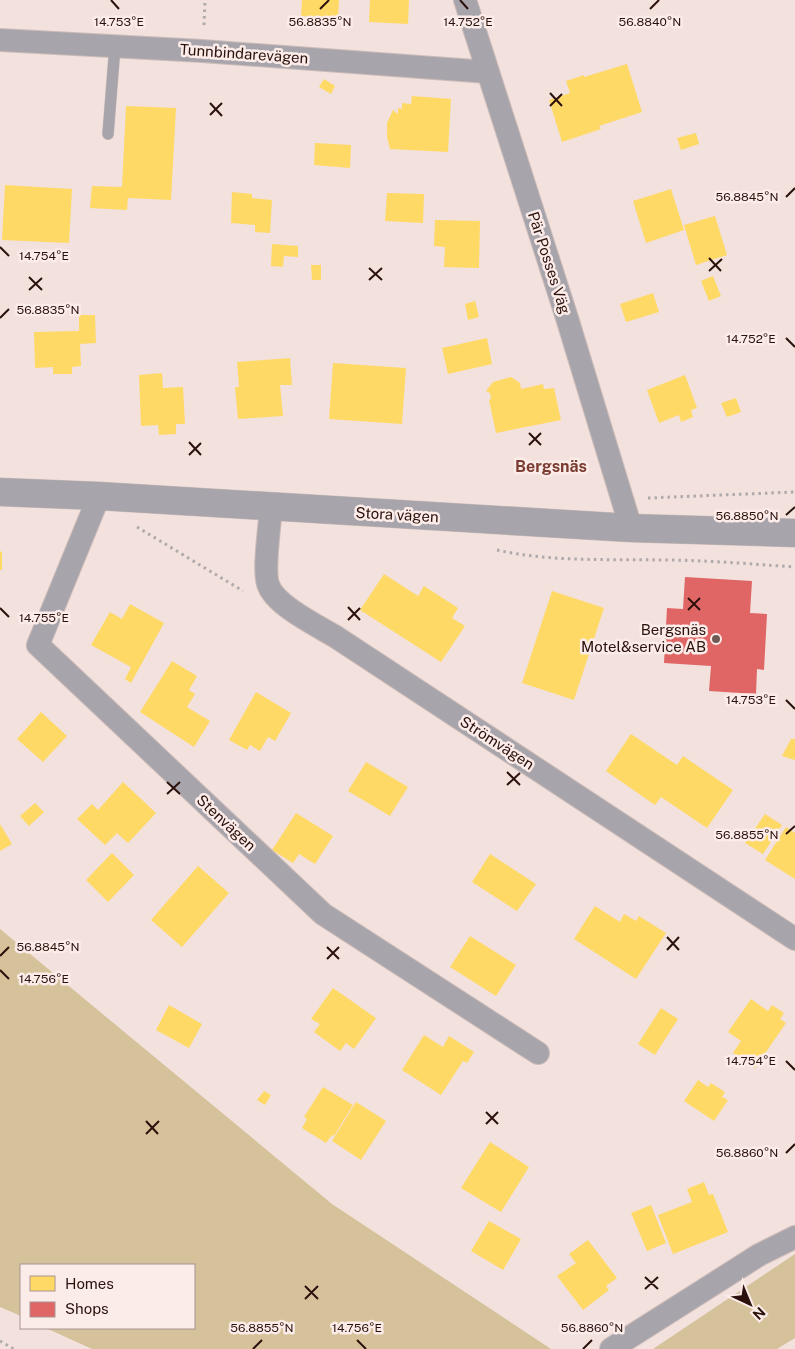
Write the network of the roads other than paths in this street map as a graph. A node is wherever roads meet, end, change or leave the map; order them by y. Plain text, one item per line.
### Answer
1 (465, 0) edge
2 (0, 40) edge
3 (115, 46) junction
4 (488, 72) junction
5 (108, 134) dead end
6 (0, 492) edge
7 (99, 496) junction
8 (271, 507) junction
9 (630, 528) junction
10 (795, 532) edge
11 (795, 939) edge
12 (538, 1053) dead end
13 (795, 1237) edge
14 (611, 1349) edge

1 - 4 street, Pär Posses Väg
2 - 3 street, Tunnbindarevägen
3 - 4 street, Tunnbindarevägen
3 - 5 lane
4 - 9 street, Pär Posses Väg
6 - 7 street, Stora vägen
7 - 8 street, Stora vägen
7 - 12 street, Stenvägen
8 - 9 street, Stora vägen
8 - 11 street, Strömvägen
9 - 10 street, Stora vägen
13 - 14 street

